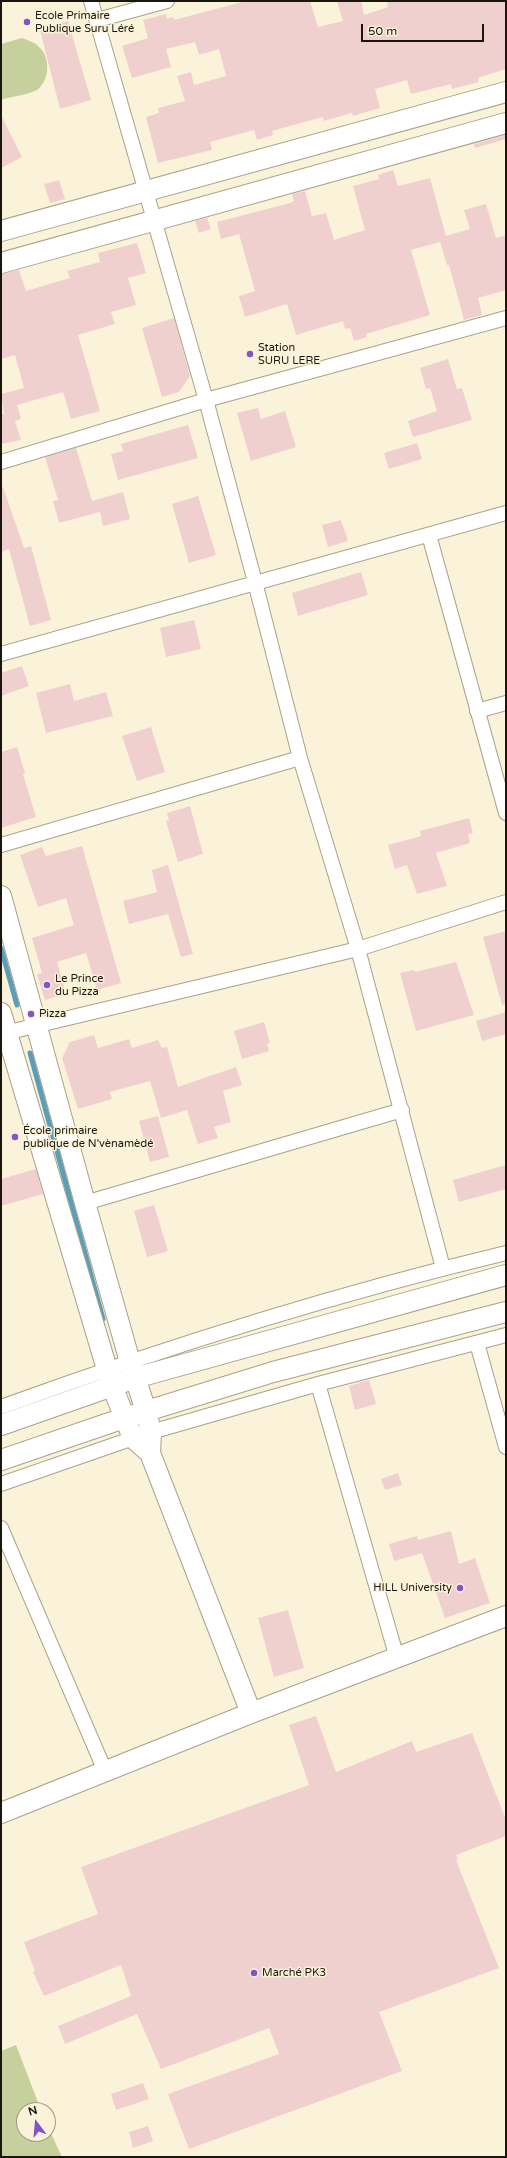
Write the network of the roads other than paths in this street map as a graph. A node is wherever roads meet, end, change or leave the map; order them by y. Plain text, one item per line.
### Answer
1 (91, 1) edge
2 (167, 1) edge
3 (97, 20) junction
4 (506, 92) edge
5 (506, 123) edge
6 (147, 191) junction
7 (155, 220) junction
8 (1, 231) edge
9 (1, 263) edge
10 (506, 318) edge
11 (206, 400) junction
12 (1, 462) edge
13 (506, 512) edge
14 (429, 535) junction
15 (255, 582) junction
16 (1, 654) edge
17 (506, 703) edge
18 (477, 711) junction
19 (300, 758) junction
20 (506, 813) edge
21 (1, 845) edge
22 (1, 896) edge
23 (506, 902) edge
24 (358, 949) junction
25 (1, 1013) edge
26 (35, 1024) junction
27 (4, 1033) edge
28 (402, 1110) junction
29 (85, 1203) junction
30 (506, 1253) edge
31 (443, 1268) junction
32 (506, 1275) edge
33 (506, 1312) edge
34 (506, 1335) edge
35 (477, 1343) junction
36 (132, 1370) junction
37 (109, 1377) junction
38 (318, 1384) junction
39 (1, 1407) edge
40 (146, 1411) junction
41 (124, 1418) junction
42 (1, 1425) edge
43 (142, 1435) junction
44 (506, 1447) edge
45 (1, 1460) edge
46 (1, 1484) edge
47 (1, 1528) edge
48 (506, 1616) edge
49 (397, 1658) junction
50 (251, 1713) junction
51 (104, 1771) junction
52 (1, 1813) edge

1 - 3 street
2 - 3 street
3 - 6 street
4 - 6 street
5 - 7 street
6 - 7 street
6 - 8 street
7 - 9 street
7 - 11 street
10 - 11 street
11 - 12 street
11 - 15 street
13 - 14 street
14 - 15 street
14 - 18 street
15 - 16 street
15 - 19 street
17 - 18 street
18 - 20 street
19 - 21 street
19 - 24 street
22 - 26 street
23 - 24 street
24 - 26 street
24 - 28 street
25 - 27 street
26 - 27 street
26 - 29 street
27 - 37 street
28 - 29 street
28 - 31 street
29 - 36 street
30 - 31 street
31 - 36 street
32 - 36 street
33 - 40 street
34 - 35 street
35 - 38 street
35 - 44 street
36 - 37 street
36 - 40 street
37 - 39 street
37 - 41 street
37 - 42 street
38 - 43 street
38 - 49 street
40 - 41 street
40 - 43 street
41 - 43 street
41 - 45 street
43 - 46 street
43 - 50 street
47 - 51 street
48 - 49 street
49 - 50 street
50 - 51 street
51 - 52 street

